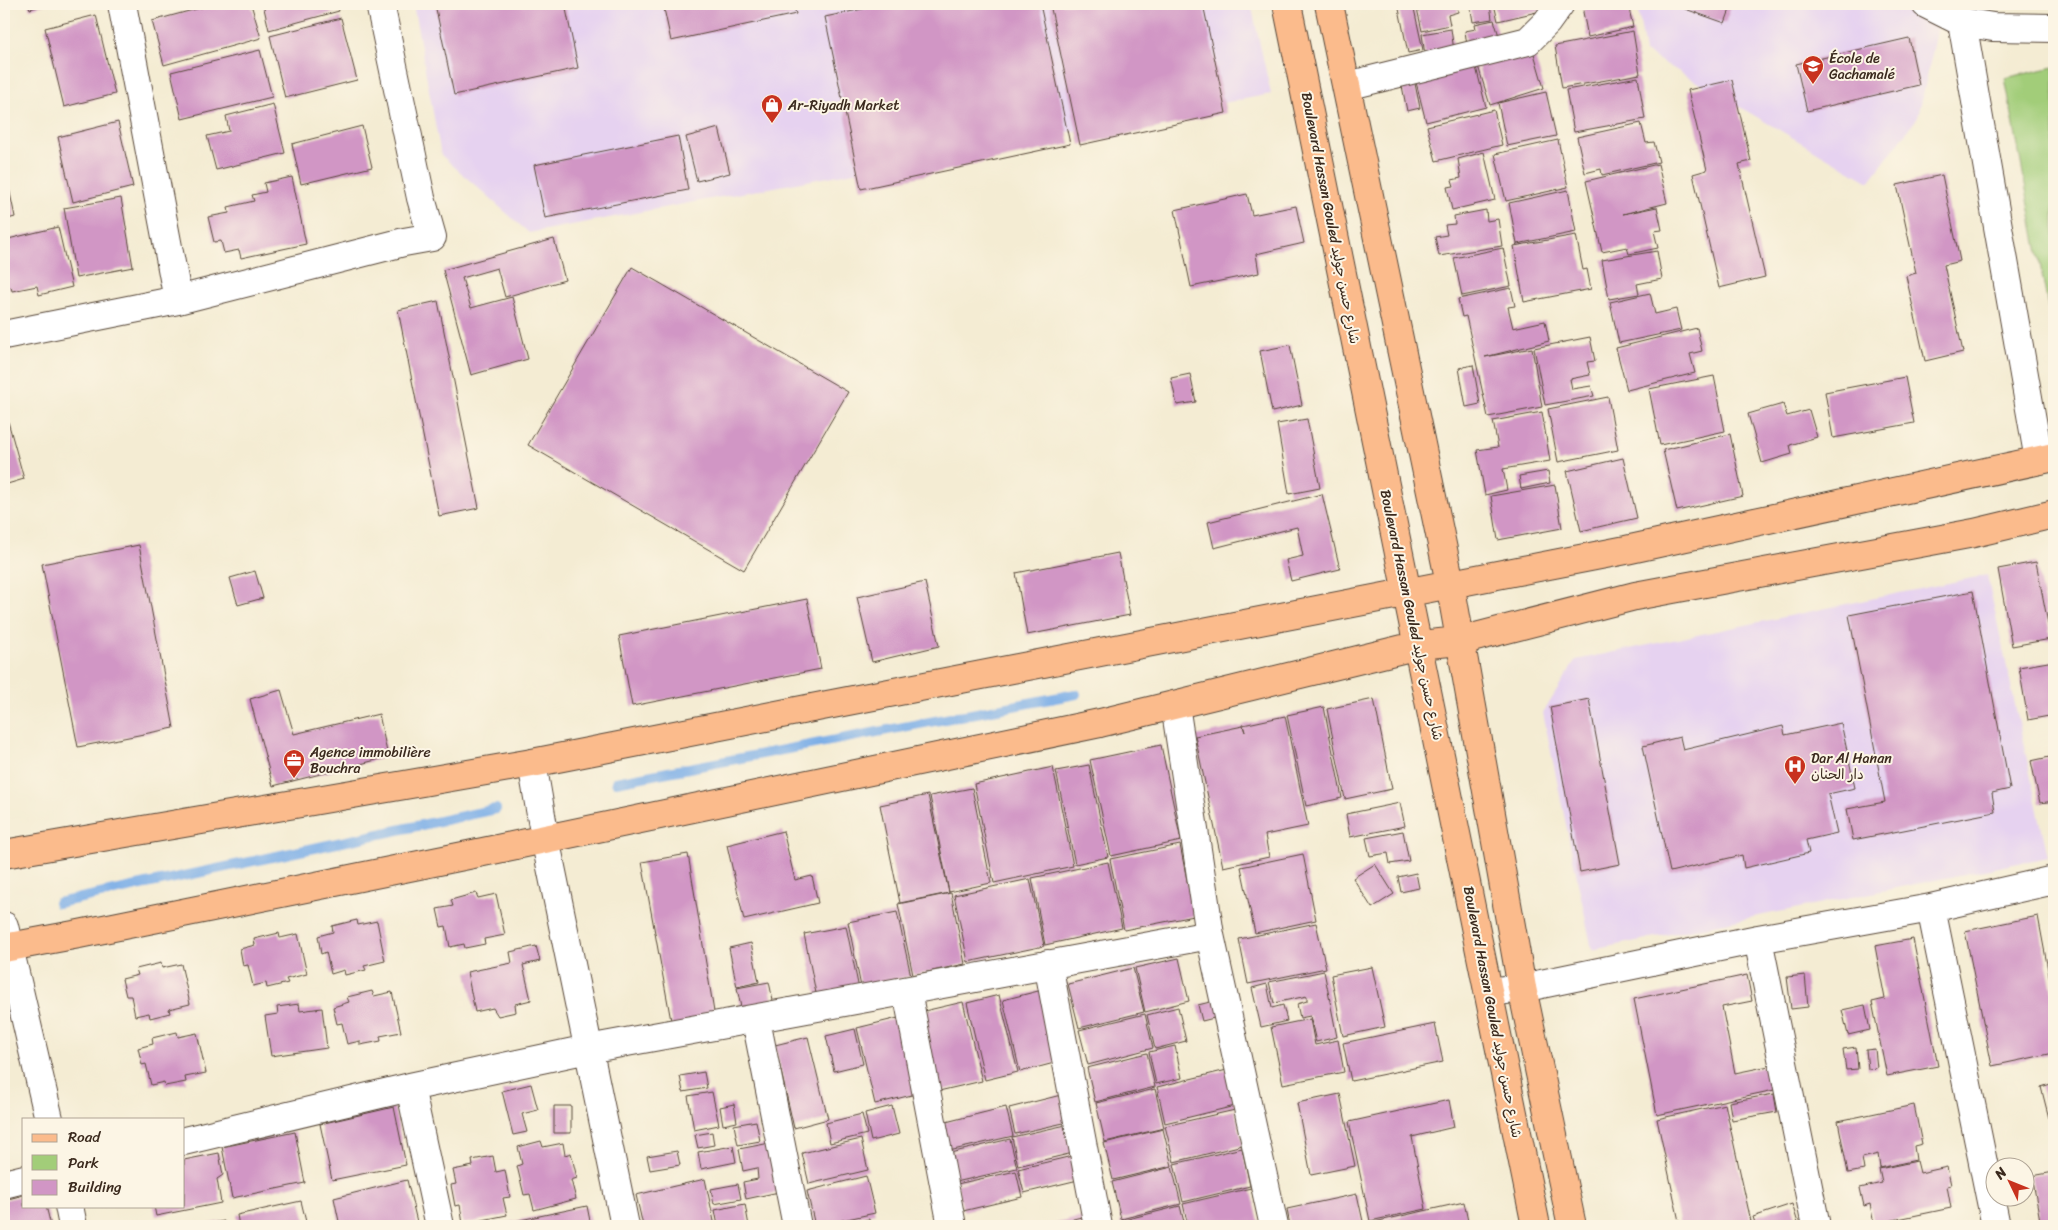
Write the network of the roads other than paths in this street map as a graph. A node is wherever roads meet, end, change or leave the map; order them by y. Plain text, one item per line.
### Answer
1 (122, 4) edge
2 (380, 4) edge
3 (1287, 4) edge
4 (1329, 4) edge
5 (1560, 4) edge
6 (1926, 4) edge
7 (1962, 22) junction
8 (2054, 28) edge
9 (1347, 86) junction
10 (178, 300) junction
11 (1397, 334) junction
12 (4, 335) edge
13 (1356, 342) junction
14 (2047, 458) edge
15 (2054, 514) edge
16 (1450, 583) junction
17 (1406, 593) junction
18 (1460, 641) junction
19 (1419, 645) junction
20 (1175, 705) junction
21 (532, 762) junction
22 (545, 838) junction
23 (4, 854) edge
24 (2054, 880) edge
25 (1931, 908) junction
26 (1210, 935) junction
27 (1758, 939) junction
28 (5, 940) edge
29 (1048, 964) junction
30 (1522, 988) junction
31 (907, 991) junction
32 (1489, 992) junction
33 (756, 1020) junction
34 (588, 1049) junction
35 (410, 1087) junction
36 (49, 1118) edge
37 (185, 1141) edge
38 (22, 1180) edge
39 (4, 1184) edge
40 (69, 1208) edge
41 (73, 1226) edge
42 (440, 1226) edge
43 (624, 1226) edge
44 (797, 1226) edge
45 (952, 1226) edge
46 (1098, 1226) edge
47 (1274, 1226) edge
48 (1536, 1226) edge
49 (1572, 1226) edge
50 (1816, 1226) edge
51 (1996, 1226) edge

1 - 10 street
2 - 10 street
3 - 13 main road, Boulevard Hassan Gouled شارع حسن جوليد
4 - 9 main road
5 - 9 street
6 - 7 street
7 - 8 street
7 - 14 street
9 - 11 main road
10 - 12 street
11 - 13 main road
11 - 16 main road
13 - 17 main road, Boulevard Hassan Gouled شارع حسن جوليد
14 - 16 main road
15 - 18 main road
16 - 17 main road
16 - 18 main road
17 - 19 main road, Boulevard Hassan Gouled شارع حسن جوليد
17 - 21 main road
18 - 19 main road
18 - 30 main road
19 - 20 main road
19 - 32 main road, Boulevard Hassan Gouled شارع حسن جوليد
20 - 22 main road
20 - 26 street
21 - 22 street
21 - 23 main road
22 - 28 main road
22 - 34 street
24 - 25 street
25 - 27 street
25 - 51 street
26 - 29 street
26 - 47 street
27 - 30 street
27 - 50 street
28 - 36 street
29 - 31 street
29 - 46 street
30 - 32 street
30 - 49 main road
31 - 33 street
31 - 45 street
32 - 48 main road, Boulevard Hassan Gouled شارع حسن جوليد
33 - 34 street
33 - 44 street
34 - 35 street
34 - 43 street
35 - 37 street
35 - 42 street
38 - 39 street
40 - 41 street

